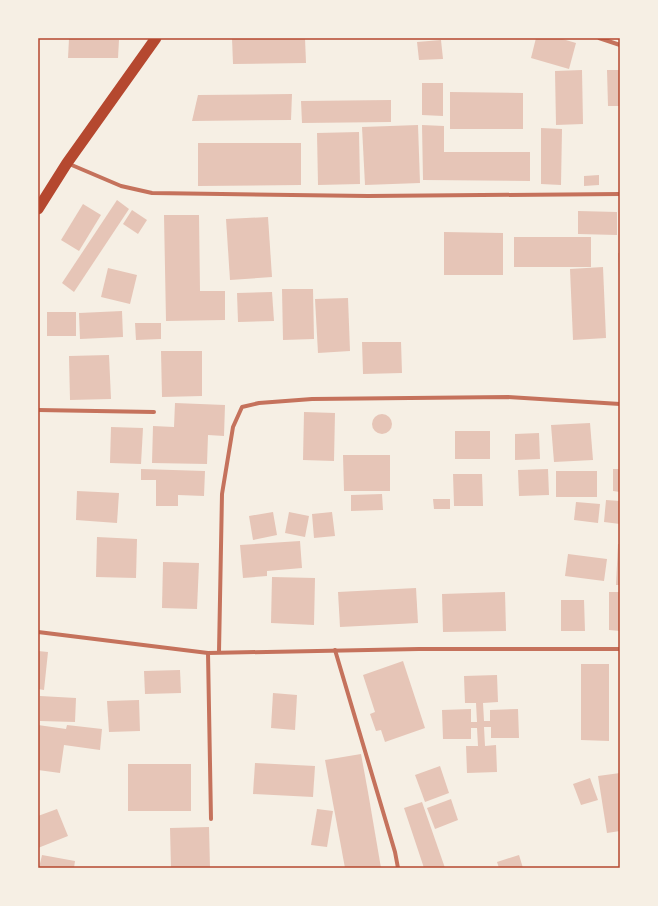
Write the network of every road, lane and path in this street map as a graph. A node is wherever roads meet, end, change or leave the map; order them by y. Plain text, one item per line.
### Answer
1 (156, 38) edge
2 (599, 38) edge
3 (620, 45) edge
4 (67, 163) junction
5 (620, 194) edge
6 (38, 210) edge
7 (620, 404) edge
8 (38, 410) edge
9 (154, 412) dead end
10 (38, 632) edge
11 (620, 649) edge
12 (335, 650) junction
13 (219, 652) junction
14 (208, 653) junction
15 (211, 820) dead end
16 (398, 868) edge

1 - 4 highway
2 - 3 street
4 - 5 street
4 - 6 highway
7 - 13 street
8 - 9 street
10 - 14 street
11 - 12 street
12 - 13 street
12 - 16 street
13 - 14 street
14 - 15 street

